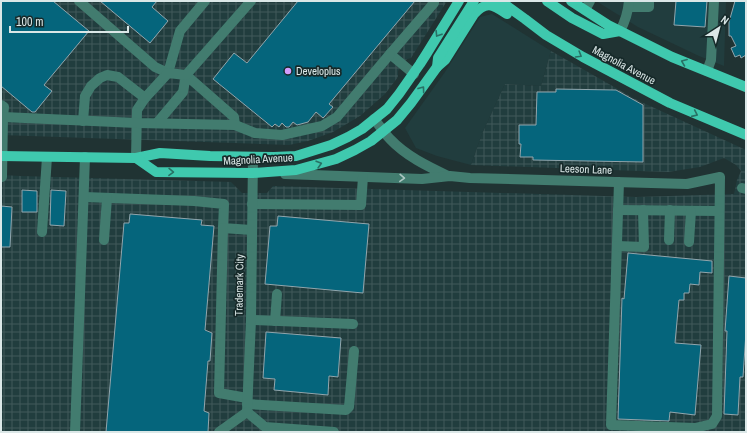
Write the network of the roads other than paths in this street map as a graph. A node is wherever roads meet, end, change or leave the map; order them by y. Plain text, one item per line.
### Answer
1 (79, 1) edge
2 (205, 1) edge
3 (251, 1) edge
4 (434, 1) edge
5 (460, 1) edge
6 (474, 1) edge
7 (500, 1) edge
8 (547, 1) edge
9 (571, 1) edge
10 (590, 1) edge
11 (649, 1) edge
12 (714, 1) edge
13 (629, 4) edge
14 (585, 10) junction
15 (620, 32) junction
16 (546, 35) junction
17 (390, 54) junction
18 (437, 67) junction
19 (707, 71) junction
20 (168, 73) junction
21 (414, 74) junction
22 (186, 75) junction
23 (746, 87) edge
24 (145, 98) junction
25 (1, 105) edge
26 (2, 117) edge
27 (374, 119) junction
28 (83, 121) junction
29 (137, 123) junction
30 (156, 123) junction
31 (235, 125) junction
32 (384, 131) junction
33 (746, 135) edge
34 (2, 156) edge
35 (47, 156) junction
36 (85, 157) junction
37 (253, 157) junction
38 (136, 158) junction
39 (253, 173) junction
40 (450, 176) junction
41 (1, 177) edge
42 (363, 177) junction
43 (619, 182) junction
44 (84, 197) junction
45 (106, 198) junction
46 (252, 204) junction
47 (618, 210) junction
48 (643, 210) junction
49 (670, 210) junction
50 (691, 211) junction
51 (720, 211) junction
52 (224, 228) junction
53 (252, 230) junction
54 (42, 232) dead end
55 (104, 240) dead end
56 (668, 240) dead end
57 (689, 242) dead end
58 (617, 246) junction
59 (277, 294) dead end
60 (250, 320) junction
61 (275, 321) junction
62 (352, 324) dead end
63 (354, 351) dead end
64 (247, 405) junction
65 (76, 432) edge
66 (219, 432) edge
67 (334, 432) edge

1 - 20 street
2 - 20 street
3 - 22 street
4 - 17 street
5 -> 21 main road, Magnolia Avenue
6 - 18 main road, Magnolia Avenue
7 - 16 main road, Magnolia Avenue
8 - 15 main road
9 - 14 main road
10 - 14 street
11 - 13 street
12 - 19 street
13 - 15 street
14 - 15 main road
19 -> 15 main road
16 - 18 main road
16 -> 33 main road, Magnolia Avenue
17 - 21 street
17 - 31 street
32 -> 18 main road, Magnolia Avenue
19 - 23 main road
20 - 22 street
20 - 24 street
21 - 27 main road, Magnolia Avenue
22 - 30 street
22 - 31 street
24 - 28 street
24 - 29 street
25 - 26 street
26 - 28 street
26 - 34 street
27 - 32 street, Leeson Lane
27 - 37 main road, Magnolia Avenue
28 - 29 street
29 - 30 street
29 - 38 street
30 - 31 street
39 -> 32 main road, Magnolia Avenue
32 - 40 street, Leeson Lane
34 - 35 main road, Magnolia Avenue
34 - 41 street
35 - 36 main road, Magnolia Avenue
35 - 54 street
36 - 38 main road, Magnolia Avenue
36 - 44 street
37 - 38 main road, Magnolia Avenue
37 - 39 street, Trademark City
38 -> 39 main road, Magnolia Avenue
39 - 42 street, Leeson Lane
39 - 46 street, Trademark City
42 -> 40 street, Leeson Lane
40 - 43 street, Leeson Lane
42 - 46 street
43 - 47 street
43 - 51 street, Leeson Lane
44 - 45 street
44 - 65 street
45 - 52 street
45 - 55 street
46 - 53 street, Trademark City
47 - 48 street
47 - 58 street
48 - 49 street
48 - 58 street
49 - 50 street
49 - 56 street
50 - 51 street
50 - 57 street
51 - 58 street
52 - 53 street
52 - 64 street
53 - 60 street, Trademark City
59 - 61 street
60 - 61 street
60 - 64 street, Trademark City
61 - 62 street
63 - 64 street
64 - 66 street
64 - 67 street

